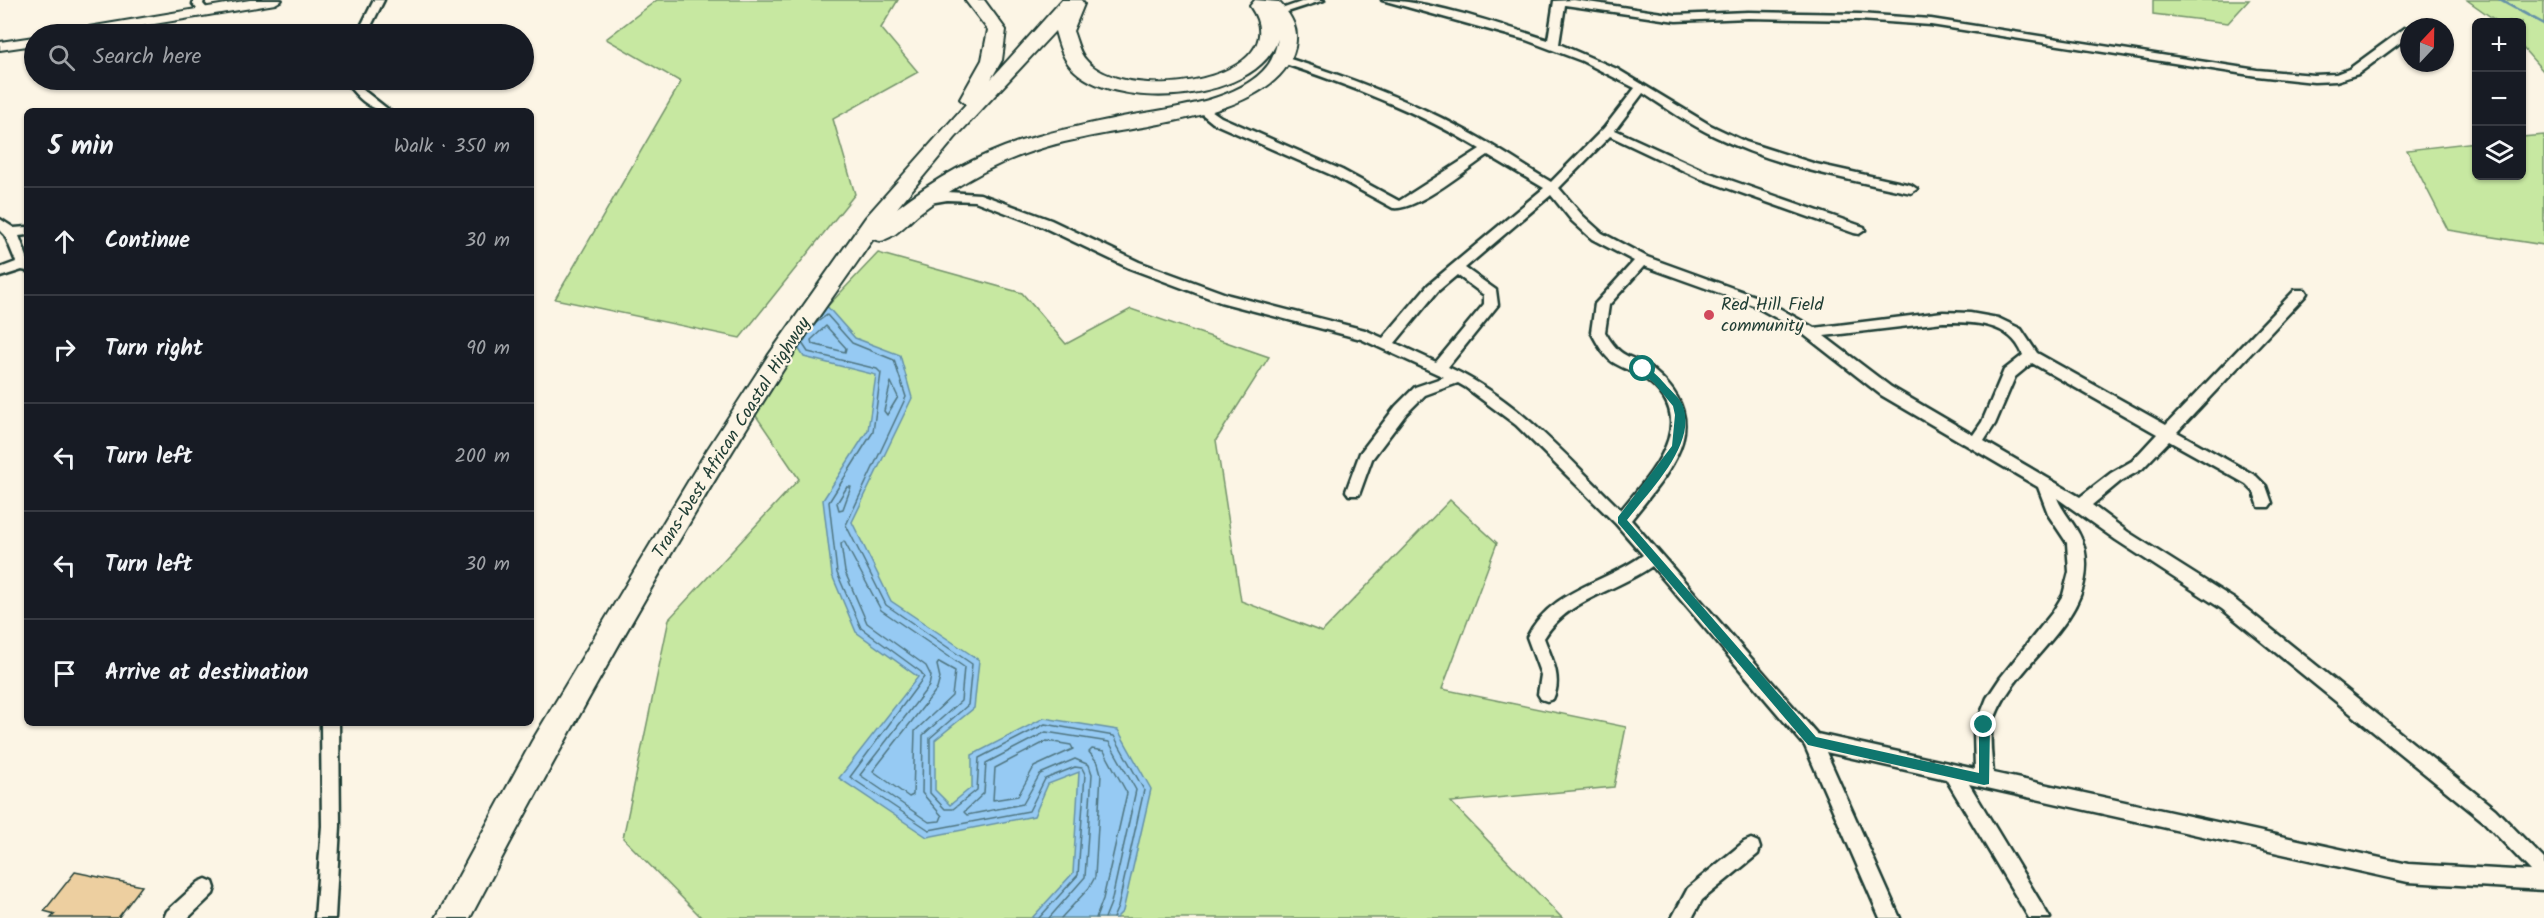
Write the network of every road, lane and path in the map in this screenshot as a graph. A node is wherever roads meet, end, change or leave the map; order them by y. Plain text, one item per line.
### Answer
1 (275, 0) edge
2 (379, 0) edge
3 (974, 0) edge
4 (1072, 0) edge
5 (1078, 0) edge
6 (1319, 0) edge
7 (1387, 0) edge
8 (1559, 1) edge
9 (1268, 3) edge
10 (202, 6) edge
11 (117, 24) edge
12 (367, 24) edge
13 (2400, 37) edge
14 (24, 42) edge
15 (0, 46) edge
16 (1553, 46) junction
17 (1284, 60) junction
18 (1642, 87) junction
19 (357, 90) edge
20 (380, 108) edge
21 (1201, 108) junction
22 (1608, 131) junction
23 (948, 134) junction
24 (1487, 150) junction
25 (1552, 188) junction
26 (1911, 189) dead end
27 (921, 201) junction
28 (0, 224) edge
29 (1860, 230) dead end
30 (24, 231) edge
31 (11, 233) junction
32 (1642, 260) junction
33 (24, 264) edge
34 (24, 266) edge
35 (1458, 269) junction
36 (0, 273) edge
37 (836, 275) junction
38 (2300, 294) dead end
39 (1812, 333) junction
40 (1386, 344) junction
41 (2031, 356) junction
42 (1439, 368) junction
43 (1457, 378) junction
44 (2169, 432) junction
45 (1974, 444) junction
46 (2045, 486) junction
47 (1354, 491) dead end
48 (2264, 503) dead end
49 (2081, 505) junction
50 (1622, 520) junction
51 (1653, 556) junction
52 (1547, 694) dead end
53 (330, 726) edge
54 (1812, 741) junction
55 (1952, 772) junction
56 (1984, 780) junction
57 (1751, 848) dead end
58 (2544, 872) edge
59 (2544, 881) edge
60 (206, 888) dead end
61 (174, 918) edge
62 (325, 918) edge
63 (452, 918) edge
64 (1682, 918) edge
65 (1890, 918) edge
66 (2040, 918) edge

1 - 10 street
2 - 12 street
3 - 23 highway
4 - 23 highway, Trans-West African Coastal Highway
5 - 9 highway
6 - 9 street
7 - 16 street
8 - 13 street
8 - 16 street
9 - 17 highway
10 - 11 street
14 - 15 street
16 - 18 street
17 - 21 highway
17 - 24 street
18 - 22 street
18 - 26 street
19 - 20 street
21 - 24 street
21 - 27 highway
22 - 25 street
22 - 29 street
23 - 37 highway, Trans-West African Coastal Highway
24 - 25 street
25 - 32 street
25 - 35 street
27 - 37 highway
27 - 40 street
28 - 31 street
30 - 31 street
31 - 33 street
32 - 39 street
32 - 50 street
34 - 36 street
35 - 40 street
35 - 42 street
37 - 63 highway, Trans-West African Coastal Highway
38 - 44 street
39 - 41 street
39 - 45 street
40 - 42 street
41 - 44 street
41 - 45 street
42 - 43 street
43 - 47 street
43 - 50 street
44 - 48 street
44 - 49 street
45 - 46 street
46 - 49 street
46 - 56 street
49 - 58 street
50 - 51 street
51 - 52 street
51 - 54 street
53 - 62 street
54 - 55 street
54 - 65 street
55 - 56 street
55 - 66 street
56 - 59 street
57 - 64 street
60 - 61 street

